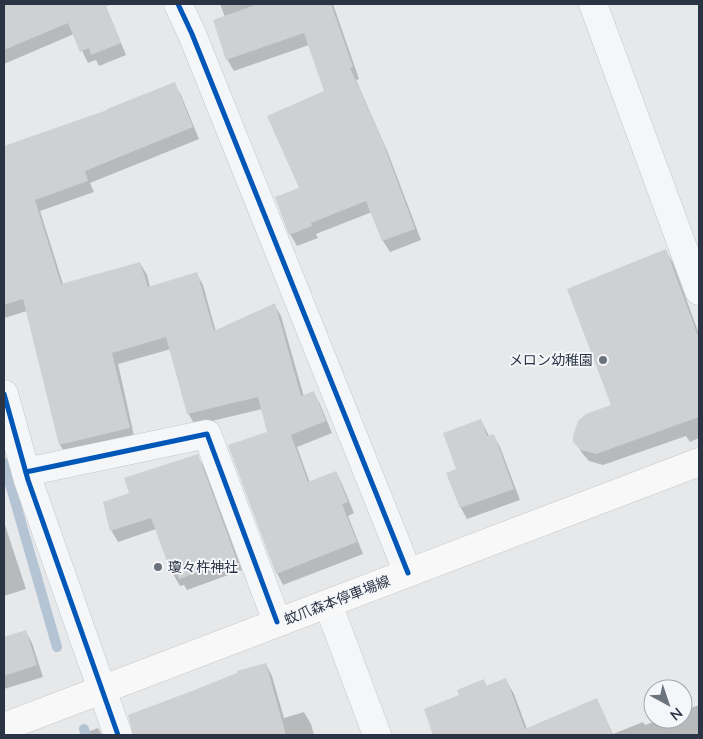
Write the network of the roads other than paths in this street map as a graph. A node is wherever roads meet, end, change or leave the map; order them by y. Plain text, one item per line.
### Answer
1 (178, 4) edge
2 (593, 4) edge
3 (699, 291) edge
4 (4, 394) edge
5 (699, 462) edge
6 (26, 472) junction
7 (408, 573) junction
8 (328, 604) junction
9 (277, 622) junction
10 (101, 690) junction
11 (4, 727) edge
12 (118, 735) edge
13 (377, 735) edge

1 - 7 street
2 - 3 street
4 - 6 street
5 - 7 main road, 蚊爪森本停車場線
6 - 9 street
6 - 10 street
7 - 8 main road, 蚊爪森本停車場線
8 - 9 main road, 蚊爪森本停車場線
8 - 13 street
9 - 10 main road, 蚊爪森本停車場線
10 - 11 main road, 蚊爪森本停車場線
10 - 12 street

